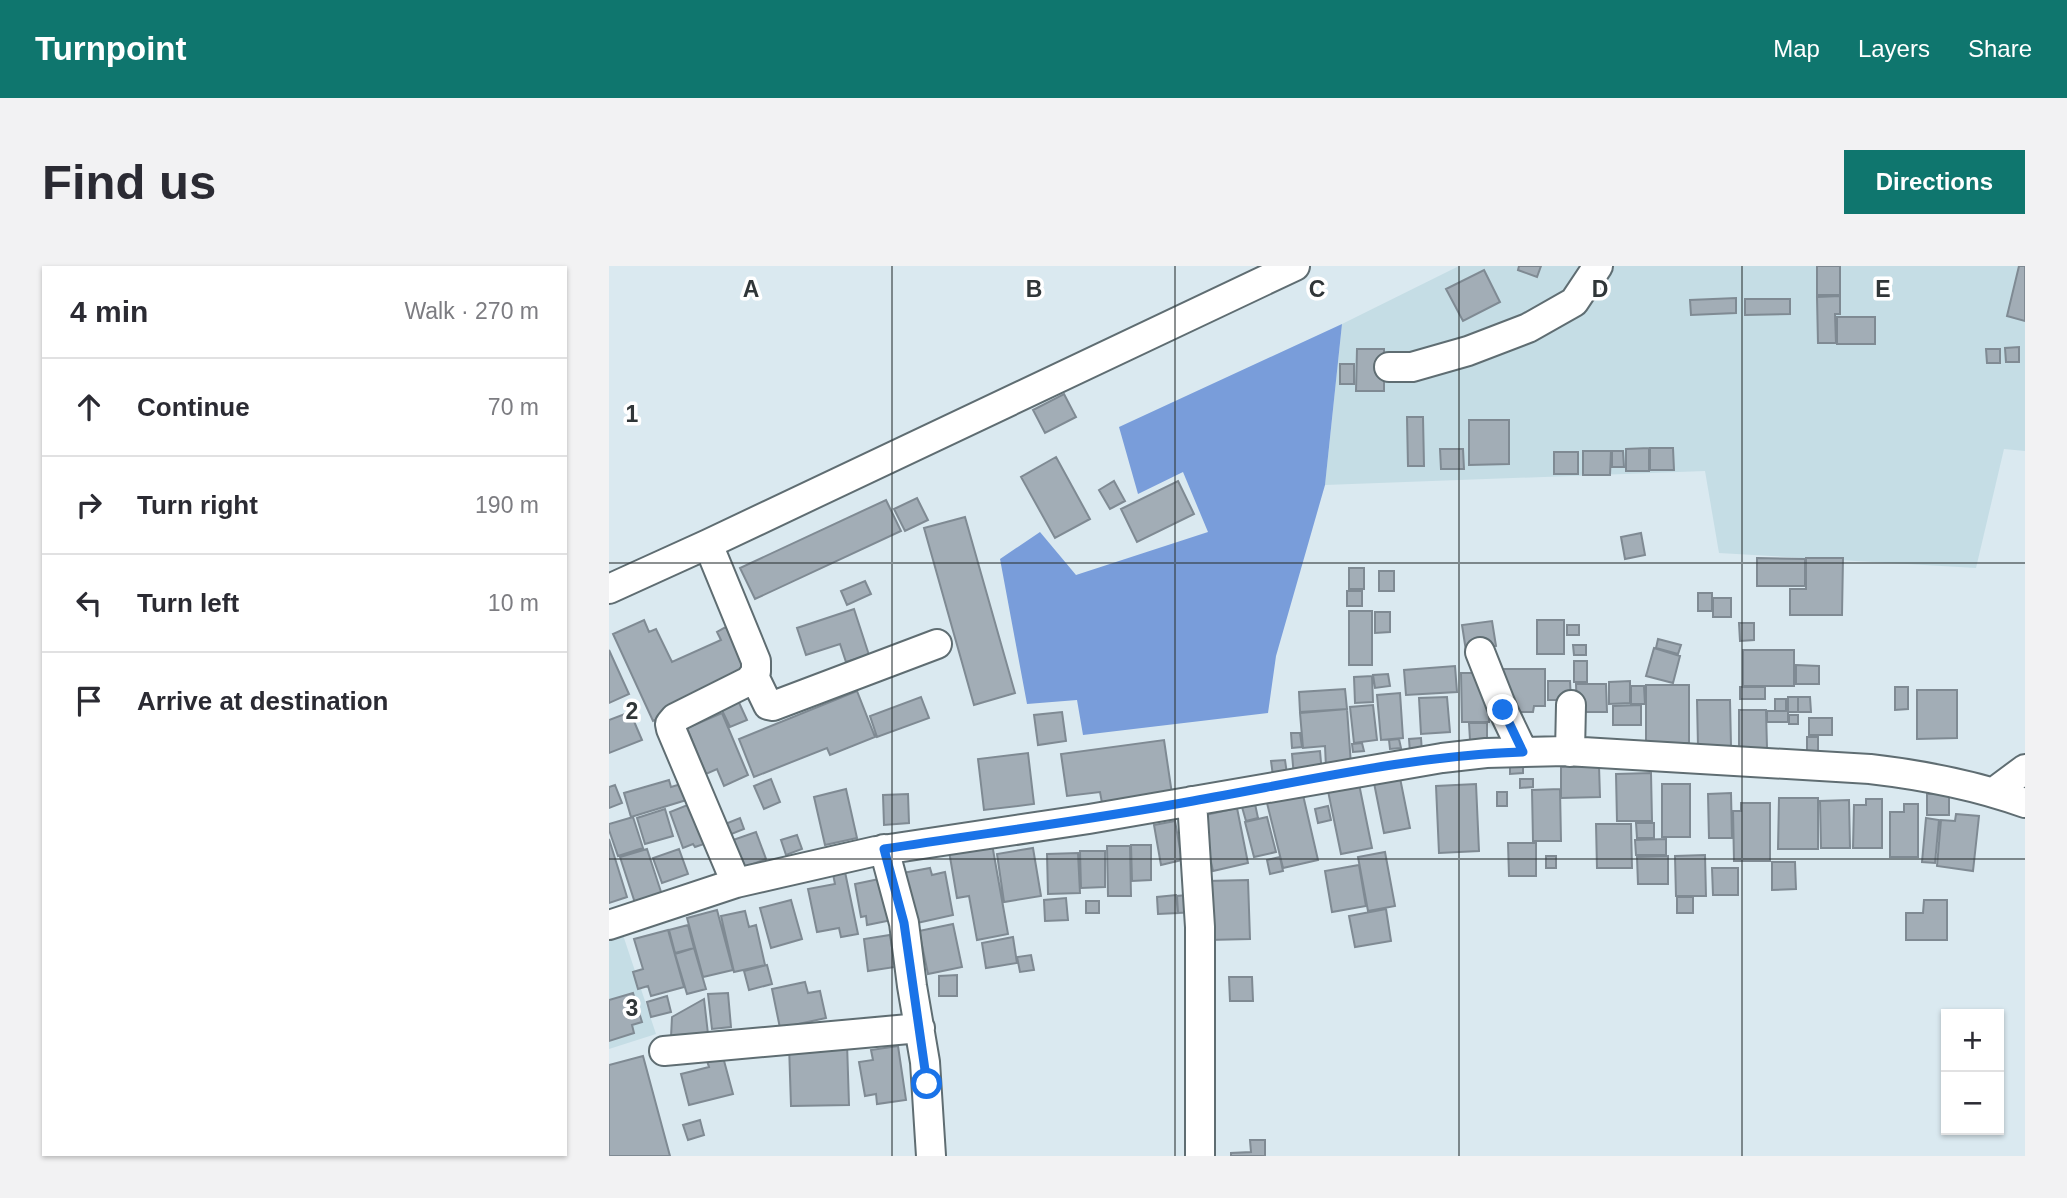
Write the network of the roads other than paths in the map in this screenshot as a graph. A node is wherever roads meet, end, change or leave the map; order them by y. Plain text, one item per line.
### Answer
1 (1295, 266) edge
2 (1598, 266) edge
3 (1389, 367) dead end
4 (708, 544) junction
5 (609, 589) edge
6 (937, 644) dead end
7 (1480, 652) dead end
8 (754, 676) junction
9 (1571, 705) dead end
10 (1523, 752) junction
11 (1570, 752) junction
12 (2025, 769) edge
13 (1994, 792) junction
14 (1192, 802) junction
15 (2025, 803) edge
16 (884, 849) junction
17 (736, 883) junction
18 (609, 925) edge
19 (920, 1028) junction
20 (664, 1051) dead end
21 (931, 1156) edge
22 (1199, 1156) edge

1 - 4 street
2 - 3 street
4 - 5 street
4 - 8 street
6 - 8 street
7 - 10 street
8 - 17 street
9 - 11 street
10 - 11 street
10 - 14 street
11 - 13 street
12 - 13 street
13 - 15 street
14 - 16 street
14 - 22 street
16 - 17 street
16 - 19 street
17 - 18 street
19 - 20 street
19 - 21 street

